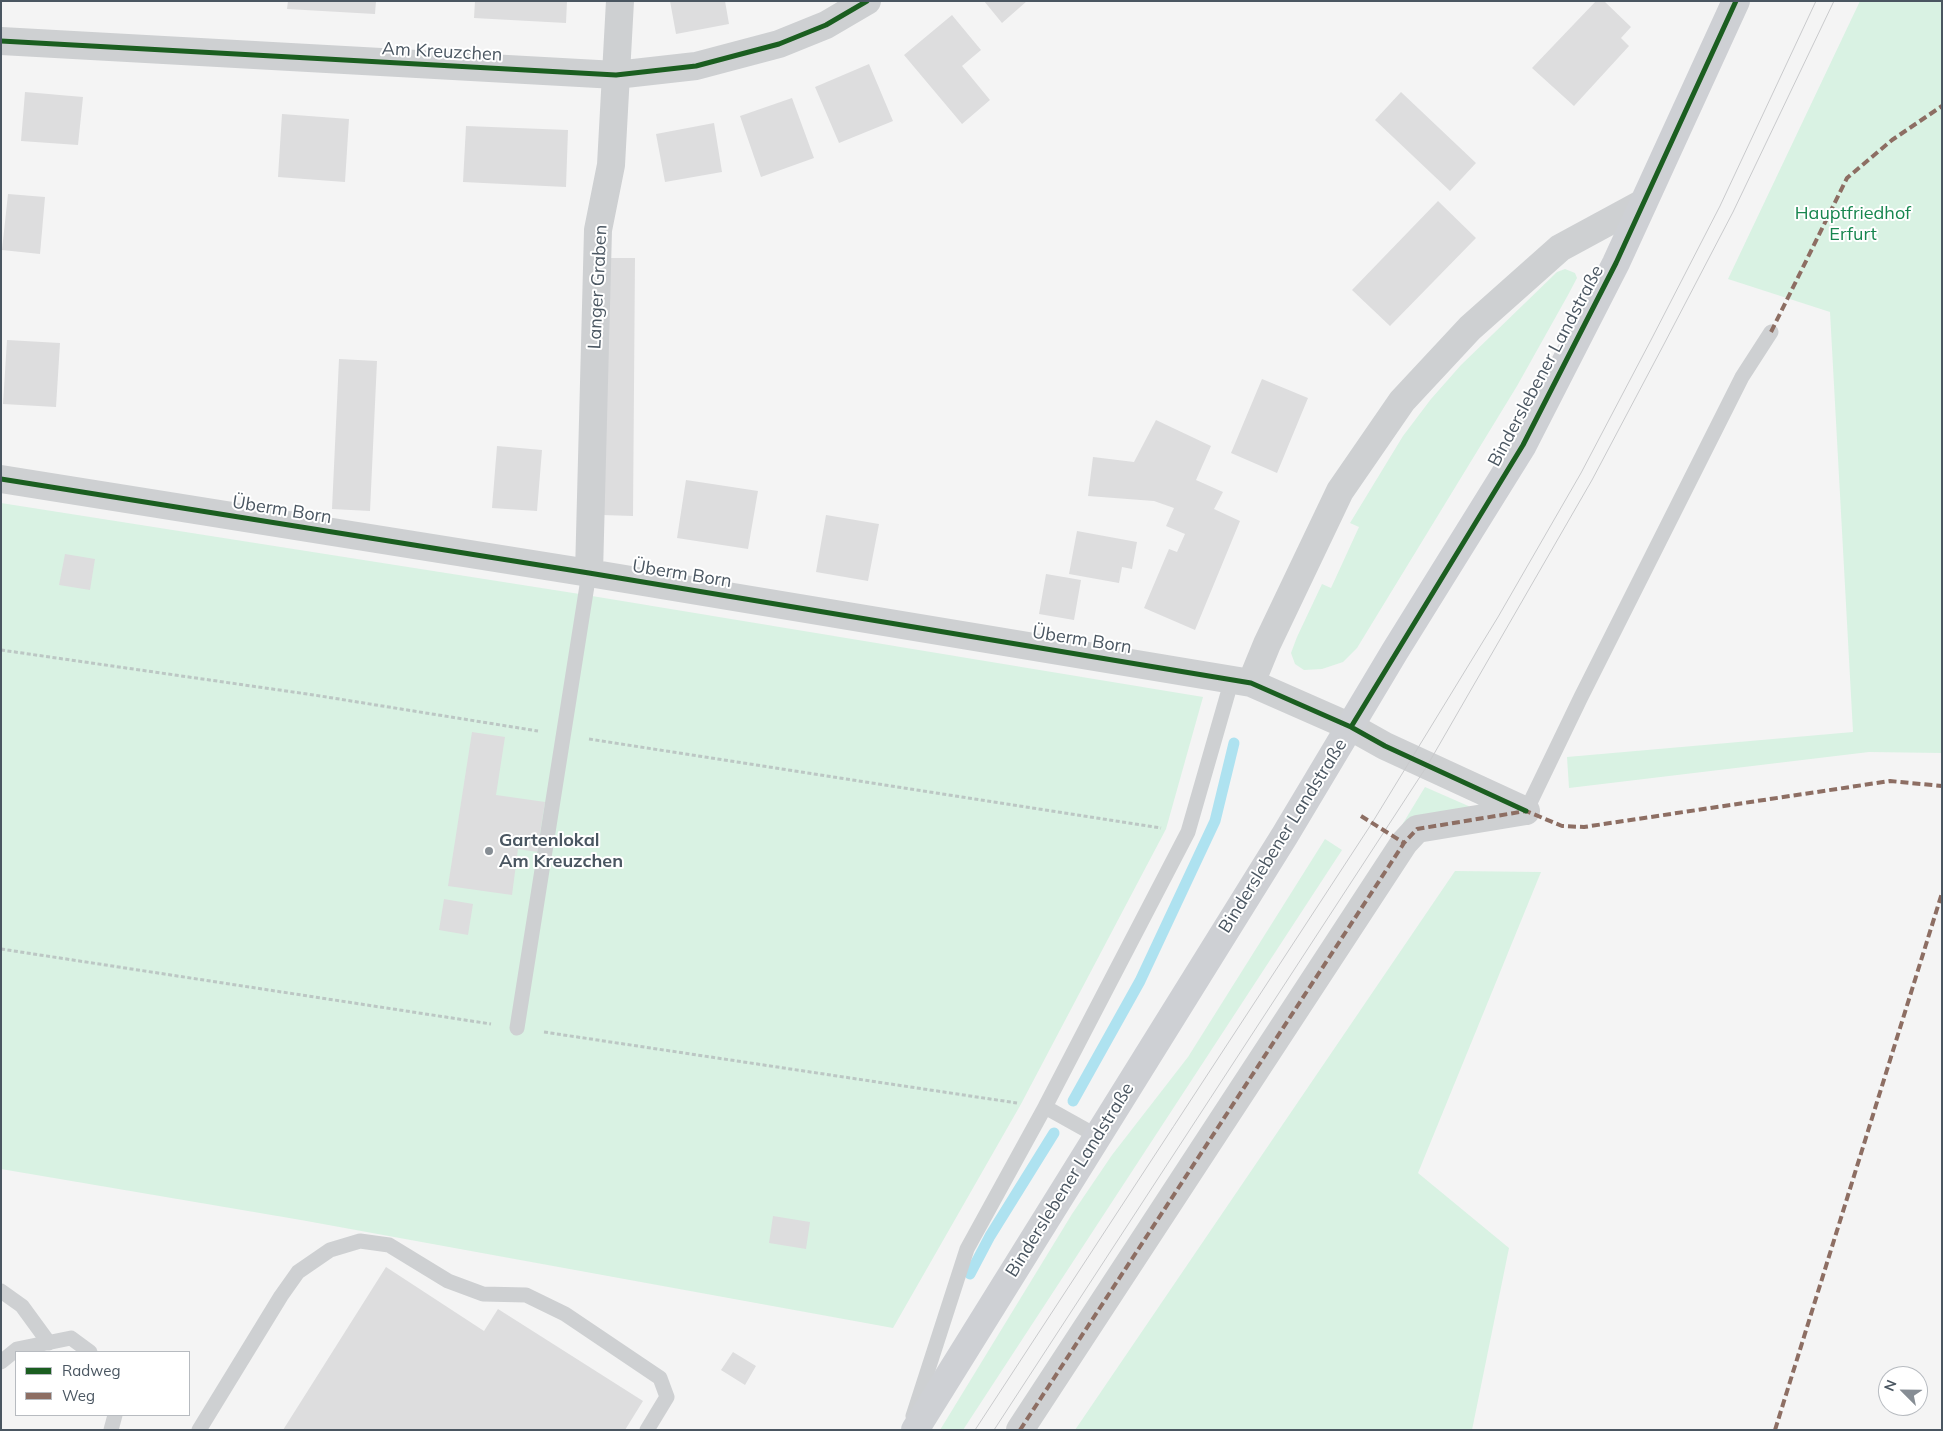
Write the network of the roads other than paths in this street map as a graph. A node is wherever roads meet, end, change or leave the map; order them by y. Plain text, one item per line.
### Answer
1 (620, 1) edge
2 (867, 1) edge
3 (1736, 1) edge
4 (1, 41) edge
5 (616, 75) junction
6 (1644, 203) junction
7 (1771, 332) dead end
8 (1, 479) edge
9 (589, 573) junction
10 (1241, 681) junction
11 (1351, 727) junction
12 (1526, 811) junction
13 (517, 1028) dead end
14 (1045, 1107) junction
15 (1097, 1136) junction
16 (1, 1290) edge
17 (48, 1343) junction
18 (16, 1351) edge
19 (89, 1351) edge
20 (15, 1352) edge
21 (1, 1362) edge
22 (115, 1416) edge
23 (111, 1430) edge
24 (199, 1430) edge
25 (647, 1430) edge
26 (909, 1430) edge
27 (915, 1430) edge
28 (1020, 1430) edge

1 - 5 street, Langer Graben
2 - 5 street, Am Kreuzchen
3 - 6 main road, Binderslebener Landstraße
4 - 5 street, Am Kreuzchen
5 - 9 street, Langer Graben
6 - 10 street, Binderslebener Landstraße
6 - 11 main road, Binderslebener Landstraße
7 - 12 lane
8 - 9 street, Überm Born
9 - 10 street, Überm Born
9 - 13 lane
10 - 11 street, Überm Born
10 - 14 lane
11 - 12 street, Überm Born
11 - 15 main road, Binderslebener Landstraße
12 - 28 street
14 - 15 lane
14 - 26 lane
15 - 27 main road, Binderslebener Landstraße
16 - 17 lane
17 - 18 lane
17 - 19 lane
20 - 21 lane
22 - 23 lane
24 - 25 lane

